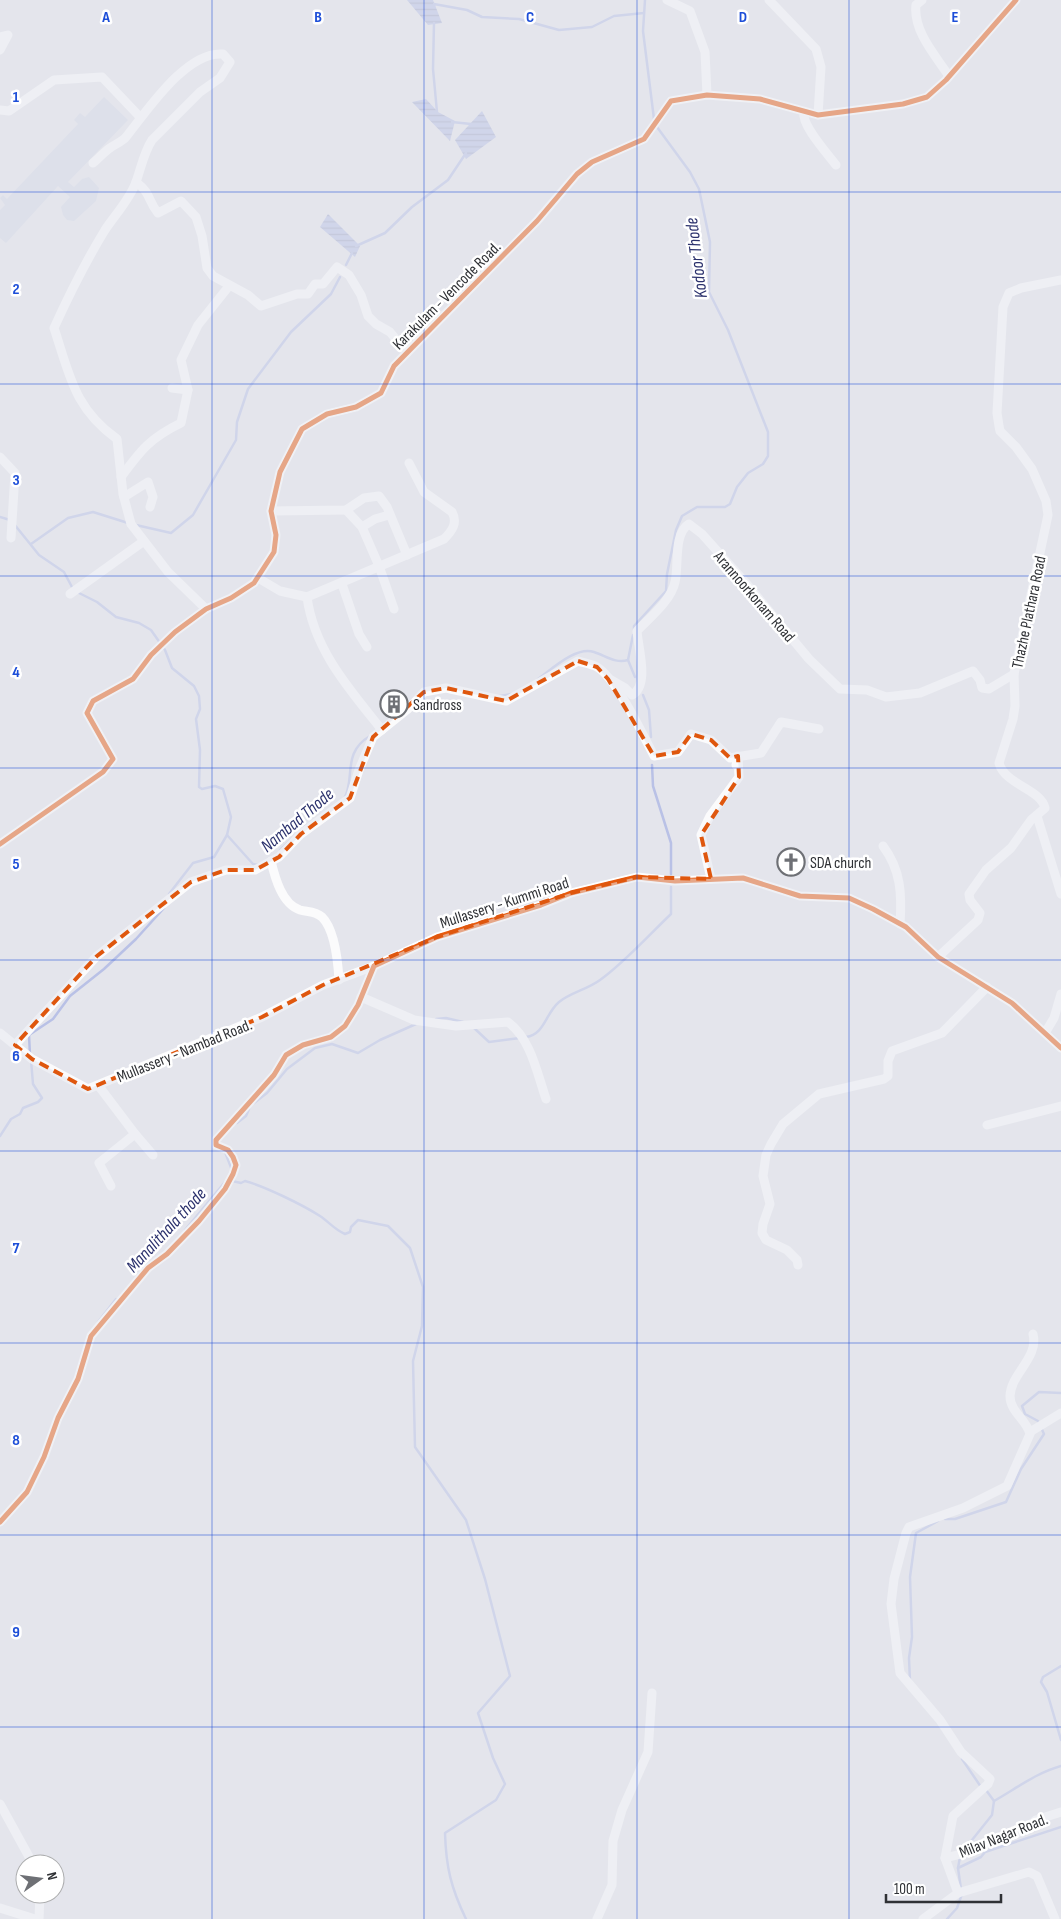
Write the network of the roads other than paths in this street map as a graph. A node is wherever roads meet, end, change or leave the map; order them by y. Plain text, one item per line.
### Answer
1 (769, 0) edge
2 (922, 0) edge
3 (1016, 0) edge
4 (671, 1) edge
5 (0, 37) edge
6 (0, 50) edge
7 (949, 76) junction
8 (707, 95) junction
9 (0, 110) edge
10 (804, 112) junction
11 (818, 115) junction
12 (140, 117) junction
13 (93, 163) dead end
14 (836, 165) dead end
15 (136, 182) junction
16 (1061, 280) edge
17 (229, 286) junction
18 (407, 354) junction
19 (172, 388) dead end
20 (188, 390) junction
21 (0, 457) edge
22 (409, 463) dead end
23 (121, 477) junction
24 (124, 497) junction
25 (150, 507) dead end
26 (346, 510) junction
27 (271, 511) junction
28 (389, 515) junction
29 (362, 527) junction
30 (11, 538) dead end
31 (144, 540) junction
32 (406, 555) junction
33 (379, 566) junction
34 (258, 578) junction
35 (342, 584) junction
36 (70, 594) dead end
37 (307, 597) junction
38 (206, 609) junction
39 (394, 609) dead end
40 (367, 647) dead end
41 (1014, 674) junction
42 (608, 679) junction
43 (819, 729) dead end
44 (382, 730) junction
45 (737, 761) junction
46 (1037, 816) junction
47 (0, 844) edge
48 (884, 846) dead end
49 (272, 861) junction
50 (711, 879) junction
51 (1061, 894) edge
52 (900, 924) junction
53 (938, 957) junction
54 (374, 966) junction
55 (338, 980) junction
56 (988, 987) junction
57 (1061, 994) edge
58 (361, 997) junction
59 (0, 1033) edge
60 (1045, 1033) junction
61 (15, 1045) junction
62 (1061, 1048) edge
63 (98, 1085) junction
64 (546, 1099) dead end
65 (1061, 1106) edge
66 (987, 1125) dead end
67 (136, 1134) junction
68 (154, 1155) dead end
69 (111, 1186) dead end
70 (798, 1265) dead end
71 (1033, 1334) dead end
72 (1061, 1413) edge
73 (1029, 1435) junction
74 (0, 1522) edge
75 (652, 1693) dead end
76 (0, 1804) edge
77 (1061, 1812) edge
78 (27, 1854) edge
79 (945, 1858) junction
80 (958, 1893) junction
81 (40, 1904) edge
82 (0, 1908) edge
83 (35, 1919) edge
84 (40, 1919) edge
85 (597, 1919) edge
86 (923, 1919) edge
87 (1055, 1919) edge

1 - 11 street
2 - 7 street
3 - 7 street, Karakulam - Vencode Road.
4 - 8 street
5 - 6 street
7 - 11 street, Karakulam - Vencode Road.
8 - 10 street, Karakulam - Vencode Road.
8 - 18 street, Karakulam - Vencode Road.
9 - 12 street
10 - 11 street, Karakulam - Vencode Road.
10 - 14 street
12 - 13 street
12 - 15 street
15 - 17 street
15 - 23 street
16 - 41 street, Thazhe Plathara Road
17 - 18 street
17 - 20 street
18 - 27 street, Karakulam - Vencode Road.
19 - 20 street
20 - 23 street
21 - 30 street
22 - 32 street
23 - 24 street
24 - 25 street
24 - 31 street
26 - 27 street
26 - 28 street
26 - 29 street
27 - 34 street, Karakulam - Vencode Road.
28 - 29 street
28 - 32 street
29 - 33 street
31 - 36 street
31 - 38 street
32 - 33 street
33 - 35 street
33 - 39 street
34 - 37 street
34 - 38 street, Karakulam - Vencode Road.
35 - 37 street
35 - 40 street
37 - 44 street
38 - 47 street, Karakulam - Vencode Road.
41 - 42 street, Arannoorkonam Road
41 - 46 street, Thazhe Plathara Road
42 - 44 street, Arannoorkonam Road
42 - 45 street, Arannoorkonam Road
43 - 45 street
44 - 49 street, Arannoorkonam Road
45 - 50 street
46 - 51 street
46 - 53 street
48 - 52 street
49 - 55 street
49 - 61 street, Arannoorkonam Road
50 - 52 street, Mullassery - Kummi Road
50 - 54 street, Mullassery - Kummi Road
52 - 53 street, Mullassery - Kummi Road
53 - 56 street, Mullassery - Kummi Road
54 - 55 street, Mullassery - Nambad Road.
54 - 58 street
55 - 63 street, Mullassery - Nambad Road.
56 - 60 street, Mullassery - Kummi Road
56 - 70 street
57 - 60 street
58 - 64 street
58 - 74 street
59 - 61 street, Mullassery - Nambad Road.
60 - 62 street, Mullassery - Kummi Road
61 - 63 street, Mullassery - Nambad Road.
63 - 67 street
65 - 66 street
67 - 68 street
67 - 69 street
71 - 73 street
72 - 73 street
73 - 79 street
75 - 85 street
76 - 78 street
77 - 79 street, Milav Nagar Road.
79 - 80 street
80 - 86 street
80 - 87 street
81 - 84 street
82 - 83 street

